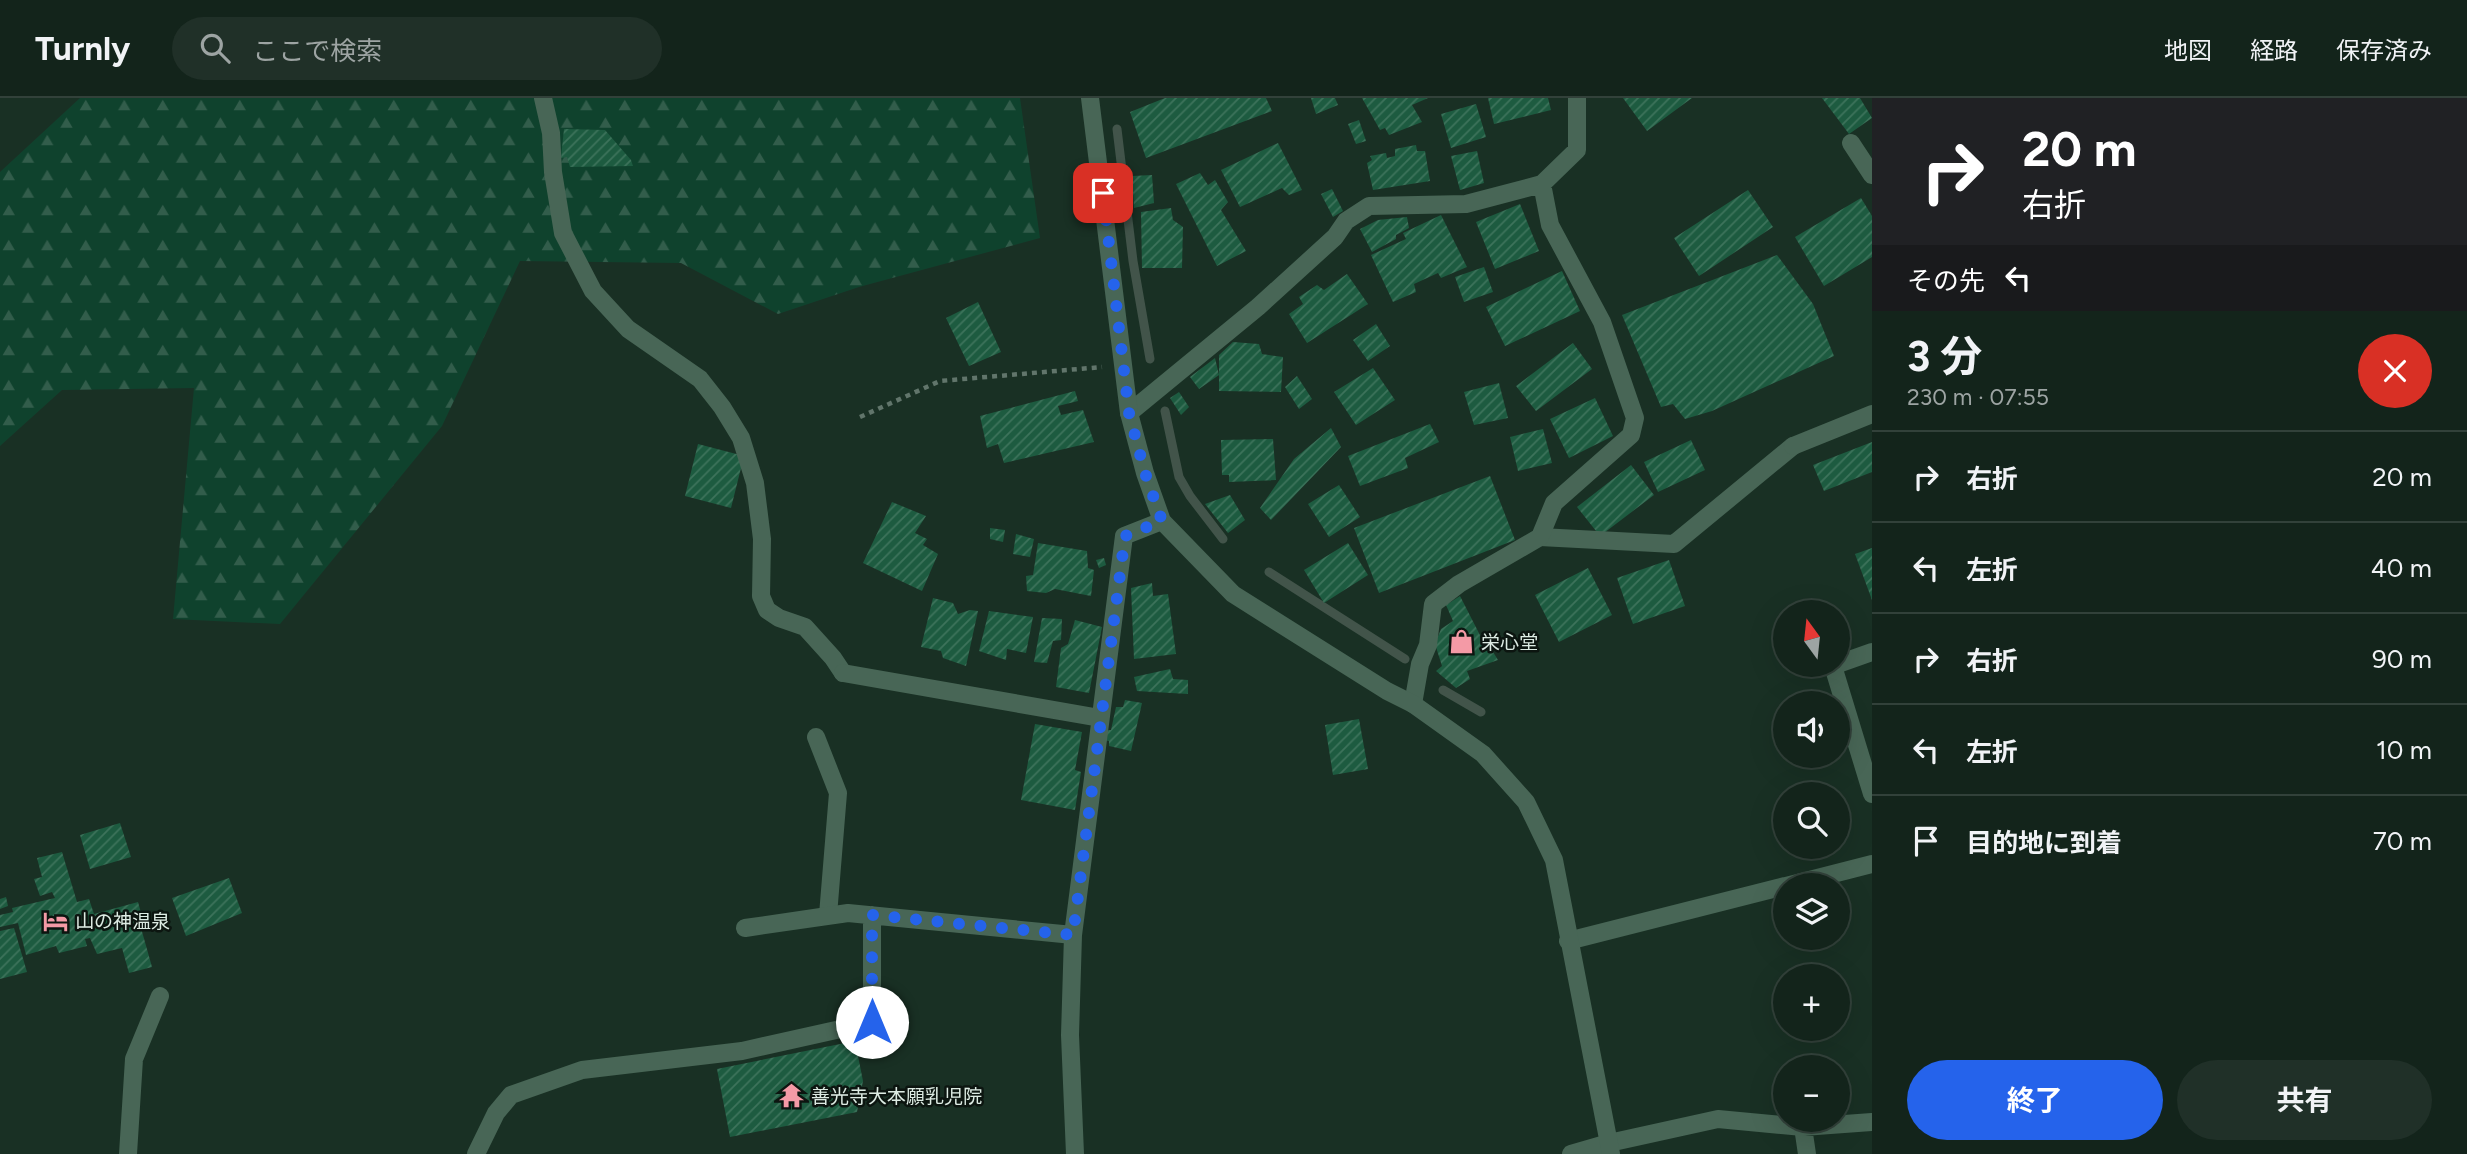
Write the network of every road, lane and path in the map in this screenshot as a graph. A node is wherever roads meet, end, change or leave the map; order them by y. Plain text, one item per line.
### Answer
1 (542, 98) edge
2 (1090, 98) edge
3 (1577, 98) edge
4 (1851, 143) dead end
5 (1872, 175) edge
6 (1542, 184) junction
7 (1124, 366) junction
8 (1129, 413) junction
9 (1872, 414) edge
10 (860, 416) dead end
11 (1162, 521) junction
12 (1540, 537) junction
13 (1872, 652) edge
14 (1850, 660) edge
15 (1836, 677) edge
16 (1413, 704) junction
17 (1100, 718) junction
18 (816, 737) dead end
19 (1872, 794) edge
20 (1872, 864) edge
21 (1836, 873) edge
22 (1773, 889) edge
23 (828, 915) junction
24 (872, 915) junction
25 (745, 928) dead end
26 (1073, 935) junction
27 (1568, 941) junction
28 (160, 996) dead end
29 (1872, 1122) edge
30 (1773, 1124) edge
31 (1850, 1124) edge
32 (1803, 1132) edge
33 (1610, 1149) edge
34 (128, 1154) edge
35 (477, 1154) edge
36 (1075, 1154) edge
37 (1571, 1154) edge
38 (1807, 1154) edge

1 - 17 street
2 - 7 street
3 - 6 street
4 - 5 street
6 - 8 street
6 - 12 street
7 - 8 street
7 - 10 path
8 - 11 street
9 - 12 street
11 - 16 street
11 - 17 street
12 - 16 street
13 - 14 street
15 - 19 street
16 - 27 street
17 - 26 street
18 - 23 street
20 - 21 street
22 - 27 street
23 - 24 street
23 - 25 street
24 - 26 street
24 - 35 street
26 - 36 street
27 - 33 street
28 - 34 street
29 - 31 street
30 - 33 street
32 - 38 street
33 - 37 street

